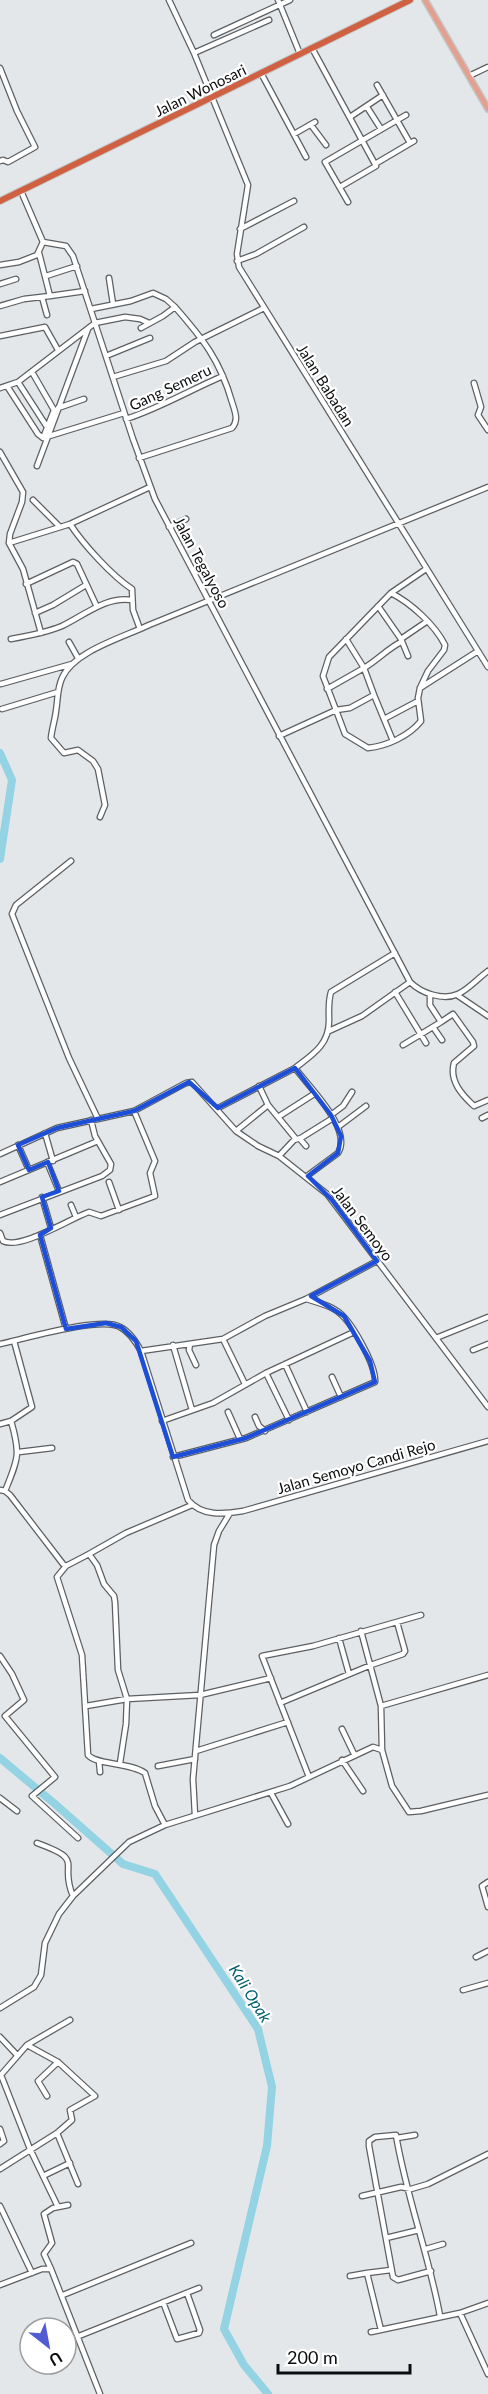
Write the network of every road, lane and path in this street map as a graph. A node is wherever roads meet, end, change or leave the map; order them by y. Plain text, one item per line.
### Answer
1 (168, 0) edge
2 (290, 0) edge
3 (410, 0) edge
4 (425, 0) edge
5 (279, 2) edge
6 (250, 18) junction
7 (269, 20) dead end
8 (254, 29) junction
9 (214, 35) dead end
10 (312, 48) junction
11 (194, 53) junction
12 (300, 54) junction
13 (488, 67) edge
14 (0, 68) edge
15 (261, 73) junction
16 (469, 76) junction
17 (377, 85) dead end
18 (383, 95) junction
19 (212, 98) junction
20 (367, 107) junction
21 (488, 109) edge
22 (406, 115) dead end
23 (350, 117) junction
24 (397, 120) junction
25 (381, 129) junction
26 (294, 134) junction
27 (362, 140) junction
28 (326, 146) dead end
29 (0, 153) edge
30 (306, 157) dead end
31 (2, 160) edge
32 (375, 164) junction
33 (340, 188) junction
34 (21, 191) junction
35 (0, 201) edge
36 (294, 201) dead end
37 (348, 202) dead end
38 (304, 227) dead end
39 (240, 229) junction
40 (43, 242) junction
41 (39, 253) junction
42 (237, 261) junction
43 (0, 265) edge
44 (77, 266) junction
45 (46, 276) junction
46 (109, 278) dead end
47 (16, 279) dead end
48 (0, 285) edge
49 (85, 291) junction
50 (50, 296) junction
51 (42, 297) junction
52 (113, 304) junction
53 (0, 306) edge
54 (175, 307) junction
55 (264, 308) junction
56 (91, 309) junction
57 (46, 315) dead end
58 (95, 323) junction
59 (149, 323) junction
60 (141, 328) dead end
61 (86, 330) junction
62 (0, 336) edge
63 (150, 338) dead end
64 (202, 339) junction
65 (57, 350) junction
66 (106, 356) junction
67 (32, 372) junction
68 (223, 376) junction
69 (113, 377) junction
70 (18, 382) junction
71 (474, 383) dead end
72 (7, 386) junction
73 (0, 388) edge
74 (84, 399) dead end
75 (56, 409) junction
76 (124, 413) junction
77 (126, 419) junction
78 (47, 427) junction
79 (488, 430) edge
80 (45, 438) junction
81 (0, 452) edge
82 (140, 458) junction
83 (37, 466) dead end
84 (150, 487) junction
85 (488, 487) edge
86 (33, 500) dead end
87 (186, 519) dead end
88 (70, 524) junction
89 (398, 524) junction
90 (59, 526) junction
91 (169, 526) junction
92 (9, 543) junction
93 (426, 569) junction
94 (26, 584) junction
95 (86, 585) junction
96 (391, 593) junction
97 (132, 600) junction
98 (209, 601) junction
99 (378, 606) junction
100 (98, 607) junction
101 (35, 613) junction
102 (426, 622) junction
103 (140, 629) junction
104 (41, 633) junction
105 (11, 639) dead end
106 (346, 639) junction
107 (401, 640) junction
108 (69, 642) dead end
109 (478, 651) junction
110 (408, 656) dead end
111 (78, 658) junction
112 (72, 664) junction
113 (488, 666) edge
114 (364, 668) junction
115 (1, 684) edge
116 (420, 688) junction
117 (327, 689) junction
118 (58, 692) junction
119 (374, 695) junction
120 (418, 701) junction
121 (2, 709) dead end
122 (336, 710) junction
123 (384, 719) junction
124 (279, 736) junction
125 (393, 741) junction
126 (100, 817) dead end
127 (71, 861) dead end
128 (395, 953) junction
129 (488, 971) edge
130 (410, 982) junction
131 (395, 992) junction
132 (430, 995) junction
133 (457, 995) junction
134 (488, 1016) edge
135 (441, 1022) junction
136 (433, 1027) junction
137 (329, 1031) junction
138 (421, 1034) junction
139 (441, 1040) dead end
140 (426, 1043) dead end
141 (404, 1045) dead end
142 (296, 1067) junction
143 (259, 1086) junction
144 (352, 1092) dead end
145 (314, 1094) junction
146 (488, 1100) edge
147 (268, 1105) junction
148 (366, 1106) dead end
149 (218, 1108) junction
150 (134, 1111) junction
151 (488, 1115) edge
152 (332, 1116) junction
153 (278, 1117) junction
154 (98, 1119) junction
155 (482, 1119) dead end
156 (91, 1120) junction
157 (338, 1127) junction
158 (236, 1131) junction
159 (45, 1133) junction
160 (298, 1139) junction
161 (98, 1141) junction
162 (18, 1145) junction
163 (306, 1146) dead end
164 (0, 1154) edge
165 (279, 1156) junction
166 (50, 1162) junction
167 (29, 1170) junction
168 (307, 1176) junction
169 (0, 1182) edge
170 (109, 1182) dead end
171 (59, 1191) junction
172 (42, 1197) junction
173 (71, 1205) dead end
174 (119, 1210) junction
175 (0, 1215) edge
176 (76, 1217) junction
177 (51, 1228) junction
178 (0, 1233) edge
179 (40, 1235) junction
180 (377, 1261) junction
181 (306, 1299) junction
182 (488, 1317) edge
183 (66, 1329) junction
184 (354, 1332) junction
185 (436, 1338) junction
186 (223, 1340) junction
187 (14, 1341) junction
188 (0, 1344) edge
189 (190, 1344) junction
190 (488, 1344) edge
191 (172, 1345) junction
192 (473, 1350) dead end
193 (141, 1351) junction
194 (285, 1364) junction
195 (196, 1365) dead end
196 (266, 1373) junction
197 (332, 1377) dead end
198 (245, 1384) junction
199 (488, 1394) edge
200 (341, 1397) junction
201 (482, 1398) junction
202 (488, 1407) edge
203 (192, 1410) junction
204 (228, 1412) dead end
205 (308, 1412) junction
206 (255, 1417) dead end
207 (288, 1420) junction
208 (11, 1421) junction
209 (162, 1421) junction
210 (0, 1424) edge
211 (265, 1431) junction
212 (240, 1439) junction
213 (488, 1441) edge
214 (52, 1448) dead end
215 (19, 1452) junction
216 (173, 1457) junction
217 (3, 1491) edge
218 (192, 1504) junction
219 (230, 1513) junction
220 (89, 1554) junction
221 (66, 1566) junction
222 (421, 1615) dead end
223 (397, 1622) junction
224 (361, 1631) junction
225 (339, 1638) junction
226 (0, 1656) edge
227 (370, 1665) junction
228 (349, 1674) junction
229 (488, 1675) edge
230 (271, 1678) junction
231 (200, 1695) junction
232 (127, 1699) junction
233 (280, 1703) junction
234 (86, 1706) junction
235 (381, 1706) junction
236 (288, 1722) junction
237 (342, 1728) dead end
238 (382, 1750) junction
239 (196, 1751) junction
240 (354, 1754) junction
241 (195, 1759) junction
242 (342, 1760) junction
243 (99, 1761) junction
244 (120, 1763) junction
245 (158, 1766) dead end
246 (100, 1772) dead end
247 (309, 1777) junction
248 (363, 1791) dead end
249 (271, 1793) junction
250 (488, 1795) edge
251 (0, 1798) edge
252 (17, 1811) dead end
253 (195, 1815) junction
254 (288, 1824) dead end
255 (165, 1825) junction
256 (78, 1838) dead end
257 (37, 1843) dead end
258 (488, 1882) edge
259 (73, 1896) junction
260 (488, 1907) edge
261 (488, 1951) edge
262 (476, 1957) dead end
263 (488, 1983) edge
264 (463, 1990) dead end
265 (0, 2008) edge
266 (70, 2020) dead end
267 (0, 2037) edge
268 (27, 2046) junction
269 (17, 2055) junction
270 (58, 2062) junction
271 (0, 2076) edge
272 (46, 2096) dead end
273 (0, 2129) edge
274 (57, 2133) junction
275 (415, 2135) dead end
276 (397, 2138) junction
277 (0, 2144) edge
278 (30, 2149) junction
279 (488, 2154) edge
280 (70, 2163) junction
281 (0, 2169) edge
282 (43, 2176) junction
283 (78, 2184) dead end
284 (408, 2187) junction
285 (379, 2193) junction
286 (362, 2196) dead end
287 (68, 2205) dead end
288 (0, 2206) edge
289 (58, 2207) junction
290 (419, 2230) junction
291 (386, 2238) junction
292 (191, 2243) dead end
293 (443, 2244) dead end
294 (426, 2249) junction
295 (51, 2268) junction
296 (391, 2270) junction
297 (431, 2271) junction
298 (32, 2273) junction
299 (367, 2273) junction
300 (350, 2276) dead end
301 (0, 2285) edge
302 (199, 2288) dead end
303 (187, 2293) junction
304 (63, 2295) junction
305 (163, 2302) junction
306 (488, 2303) edge
307 (460, 2313) junction
308 (440, 2316) junction
309 (381, 2330) junction
310 (371, 2332) dead end
311 (79, 2336) junction
312 (488, 2374) edge
313 (100, 2394) edge

1 - 11 street
2 - 5 street
3 - 10 highway, Jalan Wonosari
4 - 16 main road
5 - 6 street
5 - 12 street
6 - 8 street
6 - 9 street
7 - 8 street
8 - 11 street
10 - 12 highway, Jalan Wonosari
10 - 23 street
11 - 19 street
12 - 15 highway, Jalan Wonosari
13 - 16 street
14 - 31 street
15 - 19 highway, Jalan Wonosari
15 - 26 street
16 - 21 main road
17 - 18 street
18 - 20 street
18 - 24 street
19 - 34 highway, Jalan Wonosari
19 - 39 street
20 - 23 street
20 - 25 street
22 - 24 street
23 - 27 street
24 - 25 street
24 - 32 street
25 - 27 street
26 - 28 street
26 - 30 street
27 - 32 street
27 - 33 street
29 - 31 street
32 - 33 street
33 - 37 street
34 - 35 highway, Jalan Wonosari
34 - 40 street
36 - 39 street
38 - 42 street
39 - 42 street
40 - 41 street
40 - 44 street, Jalan Tegalyoso
41 - 43 street
41 - 45 street
42 - 55 street, Jalan Babadan
44 - 45 street
44 - 49 street, Jalan Tegalyoso
45 - 50 street
46 - 52 street
47 - 48 street
49 - 50 street
49 - 56 street, Jalan Tegalyoso
50 - 51 street
51 - 53 street
51 - 57 street
52 - 54 street
52 - 56 street
54 - 59 street
54 - 64 street
55 - 64 street
55 - 89 street, Jalan Babadan
56 - 58 street, Jalan Tegalyoso
58 - 59 street
58 - 61 street
58 - 66 street, Jalan Tegalyoso
59 - 60 street
61 - 65 street
61 - 75 street
62 - 65 street
63 - 66 street
64 - 68 street
64 - 69 street
65 - 67 street
66 - 69 street, Jalan Tegalyoso
67 - 70 street
67 - 75 street
68 - 77 street, Gang Semeru
68 - 82 street
69 - 76 street, Jalan Tegalyoso
70 - 72 street
70 - 78 street
71 - 79 street
72 - 73 street
72 - 80 street
74 - 75 street
75 - 78 street
75 - 80 street
76 - 77 street, Jalan Tegalyoso
76 - 80 street
77 - 82 street, Jalan Tegalyoso
78 - 80 street
80 - 83 street
81 - 92 street
82 - 84 street, Jalan Tegalyoso
84 - 88 street
84 - 91 street, Jalan Tegalyoso
85 - 89 street
86 - 90 street
87 - 91 street
88 - 90 street
88 - 97 street
89 - 93 street, Jalan Babadan
89 - 98 street
90 - 92 street
91 - 98 street, Jalan Tegalyoso
92 - 94 street
93 - 96 street
93 - 109 street, Jalan Babadan
94 - 95 street
94 - 101 street
95 - 100 street
95 - 101 street
96 - 99 street
96 - 102 street
97 - 100 street
97 - 103 street
98 - 103 street
98 - 124 street, Jalan Tegalyoso
99 - 106 street
99 - 107 street
100 - 104 street
101 - 104 street
102 - 107 street
102 - 116 street
103 - 111 street
104 - 105 street
106 - 114 street
106 - 117 street
107 - 110 street
107 - 114 street
108 - 111 street
109 - 113 street, Jalan Babadan
109 - 116 street
111 - 112 street
112 - 115 street
112 - 118 street
114 - 117 street
114 - 119 street
116 - 120 street
117 - 122 street
118 - 121 street
118 - 126 street
119 - 122 street
119 - 123 street
120 - 123 street
120 - 125 street
122 - 124 street
122 - 125 street
123 - 125 street
124 - 128 street, Jalan Tegalyoso
127 - 154 street
128 - 130 street, Jalan Tegalyoso
128 - 137 street
129 - 133 street
130 - 131 street
130 - 132 street
131 - 137 street
131 - 138 street
132 - 133 street
132 - 135 street
133 - 134 street
135 - 136 street
135 - 146 street
136 - 138 street
136 - 139 street
137 - 142 street
138 - 140 street
138 - 141 street
142 - 143 street
142 - 145 street
143 - 147 street
143 - 149 street
144 - 152 street
145 - 152 street
145 - 153 street
147 - 153 street
147 - 158 street
148 - 157 street
149 - 150 street, Jalan Semoyo
149 - 158 street, Jalan Semoyo
150 - 154 street
150 - 174 street
151 - 155 street
152 - 157 street
152 - 160 street
153 - 160 street
154 - 156 street
156 - 159 street
156 - 161 street
157 - 168 street
158 - 165 street, Jalan Semoyo
159 - 162 street
159 - 166 street
160 - 163 street
160 - 165 street
161 - 166 street
161 - 171 street
162 - 164 street
162 - 167 street
165 - 168 street, Jalan Semoyo
166 - 167 street
166 - 171 street
167 - 169 street
168 - 180 street, Jalan Semoyo
170 - 174 street
171 - 172 street
172 - 175 street
172 - 177 street
173 - 176 street
174 - 176 street
176 - 177 street
177 - 179 street
178 - 179 street
179 - 183 street
180 - 181 street
180 - 185 street, Jalan Semoyo
181 - 184 street
181 - 186 street
182 - 185 street
183 - 187 street
183 - 193 street
184 - 194 street
184 - 200 street
185 - 201 street, Jalan Semoyo
186 - 189 street
186 - 198 street
187 - 188 street
187 - 208 street
189 - 191 street
189 - 195 street
190 - 192 street
191 - 193 street
191 - 203 street
193 - 209 street
194 - 196 street
194 - 205 street
196 - 198 street
196 - 207 street
197 - 200 street
198 - 203 street
199 - 201 street
200 - 205 street
201 - 202 street, Jalan Semoyo
203 - 209 street
204 - 212 street
205 - 207 street
206 - 211 street
207 - 211 street
208 - 210 street
208 - 215 street
209 - 216 street
211 - 212 street
212 - 216 street
213 - 219 street, Jalan Semoyo Candi Rejo
214 - 215 street
215 - 217 street
216 - 218 street
217 - 221 street
218 - 219 street
218 - 220 street
219 - 231 street
220 - 221 street
220 - 232 street
221 - 234 street
222 - 223 street
223 - 224 street
223 - 227 street
224 - 225 street
224 - 227 street
225 - 228 street
225 - 230 street
226 - 256 street
227 - 228 street
227 - 235 street
228 - 233 street
229 - 235 street
230 - 231 street
230 - 233 street
231 - 232 street
231 - 239 street
232 - 234 street
232 - 244 street
233 - 236 street
234 - 243 street
235 - 238 street
236 - 239 street
236 - 247 street
237 - 240 street
238 - 240 street
238 - 250 street
239 - 241 street
240 - 242 street
241 - 245 street
241 - 253 street
242 - 247 street
242 - 248 street
243 - 244 street
243 - 246 street
244 - 255 street
247 - 249 street
249 - 253 street
249 - 254 street
251 - 252 street
253 - 255 street
255 - 259 street
257 - 259 street
258 - 260 street
259 - 265 street
261 - 262 street
263 - 264 street
266 - 268 street
267 - 269 street
268 - 269 street
268 - 270 street
269 - 271 street
270 - 272 street
270 - 274 street
271 - 278 street
273 - 277 street
274 - 278 street
274 - 280 street
275 - 276 street
276 - 284 street
276 - 285 street
278 - 281 street
278 - 282 street
279 - 284 street
280 - 282 street
280 - 283 street
282 - 289 street
284 - 285 street
284 - 290 street
285 - 286 street
285 - 291 street
287 - 289 street
288 - 298 street
289 - 295 street
290 - 291 street
290 - 294 street
291 - 296 street
292 - 304 street
293 - 294 street
294 - 297 street
295 - 298 street
295 - 304 street
296 - 297 street
296 - 299 street
297 - 308 street
298 - 301 street
299 - 300 street
299 - 309 street
302 - 303 street
303 - 305 street
303 - 305 street
304 - 311 street
305 - 311 street
306 - 307 street
307 - 308 street
307 - 312 street
308 - 309 street
309 - 310 street
311 - 313 street

